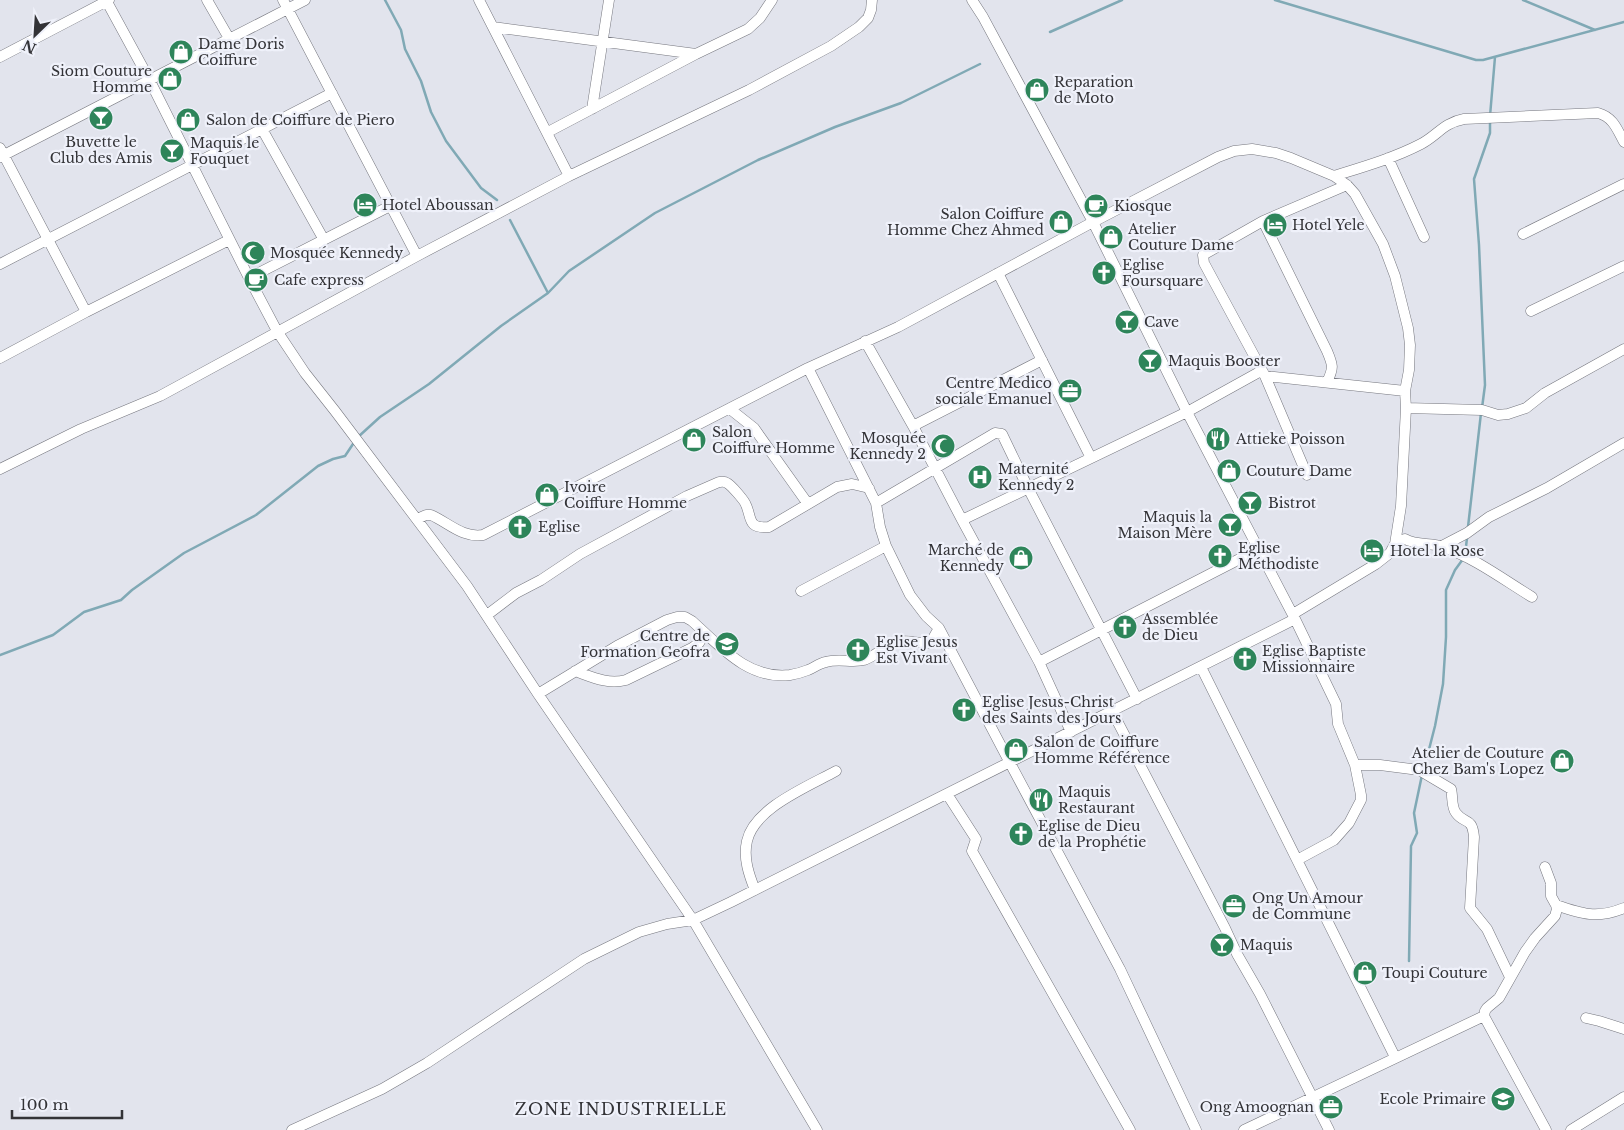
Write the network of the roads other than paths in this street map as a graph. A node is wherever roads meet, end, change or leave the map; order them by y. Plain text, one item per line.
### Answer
1 (107, 0) edge
2 (208, 0) edge
3 (305, 0) edge
4 (478, 0) edge
5 (609, 0) edge
6 (772, 0) edge
7 (872, 0) edge
8 (972, 0) edge
9 (285, 5) edge
10 (493, 27) junction
11 (230, 40) junction
12 (602, 40) junction
13 (696, 54) junction
14 (0, 56) edge
15 (149, 79) junction
16 (332, 93) junction
17 (592, 109) junction
18 (262, 129) junction
19 (548, 132) junction
20 (1624, 142) edge
21 (1, 153) edge
22 (1388, 158) junction
23 (192, 165) junction
24 (570, 176) junction
25 (1334, 176) junction
26 (1624, 184) edge
27 (1347, 185) junction
28 (390, 206) junction
29 (1093, 222) junction
30 (1263, 222) junction
31 (1523, 234) dead end
32 (1424, 238) dead end
33 (48, 240) junction
34 (230, 240) junction
35 (324, 240) junction
36 (417, 256) junction
37 (0, 264) edge
38 (1624, 266) edge
39 (998, 273) junction
40 (249, 278) junction
41 (1531, 311) dead end
42 (86, 312) junction
43 (277, 331) junction
44 (865, 341) junction
45 (1624, 349) edge
46 (0, 358) edge
47 (1042, 360) junction
48 (808, 368) junction
49 (1263, 374) junction
50 (1327, 382) junction
51 (1405, 391) junction
52 (1406, 408) junction
53 (730, 409) junction
54 (1186, 412) junction
55 (913, 426) junction
56 (1624, 443) edge
57 (1091, 458) junction
58 (935, 468) junction
59 (0, 469) edge
60 (1307, 476) dead end
61 (868, 488) junction
62 (1028, 488) junction
63 (876, 503) junction
64 (808, 504) junction
65 (416, 519) junction
66 (962, 520) junction
67 (1395, 544) junction
68 (886, 546) junction
69 (1442, 546) junction
70 (1259, 549) junction
71 (801, 591) dead end
72 (1532, 597) dead end
73 (487, 615) junction
74 (1294, 617) junction
75 (939, 628) junction
76 (1102, 630) junction
77 (705, 633) junction
78 (1039, 662) junction
79 (1201, 667) junction
80 (575, 671) junction
81 (538, 694) junction
82 (1137, 699) junction
83 (1112, 712) junction
84 (1071, 732) junction
85 (1010, 763) junction
86 (1355, 765) junction
87 (836, 771) dead end
88 (947, 794) junction
89 (1297, 860) junction
90 (1544, 867) dead end
91 (755, 890) junction
92 (1556, 905) junction
93 (1624, 908) edge
94 (693, 920) junction
95 (1510, 977) junction
96 (1484, 1016) junction
97 (1586, 1018) dead end
98 (1624, 1030) edge
99 (1395, 1057) junction
100 (1624, 1097) edge
101 (1312, 1098) junction
102 (292, 1130) edge
103 (817, 1130) edge
104 (1130, 1130) edge
105 (1196, 1130) edge
106 (1244, 1130) edge
107 (1329, 1130) edge
108 (1546, 1130) edge
109 (1571, 1130) edge

1 - 14 street
1 - 15 street
2 - 11 street
3 - 9 street
4 - 10 street
5 - 12 street
6 - 13 street
7 - 24 street
8 - 29 street
9 - 11 street
9 - 16 street
10 - 12 street
10 - 19 street
11 - 15 street
12 - 13 street
12 - 17 street
13 - 17 street
15 - 21 street
15 - 23 street
16 - 18 street
16 - 28 street
17 - 19 street
18 - 23 street
18 - 35 street
19 - 24 street
20 - 22 street
21 - 33 street
22 - 25 street
22 - 32 street
23 - 33 street
23 - 34 street
24 - 36 street
25 - 27 street
25 - 29 street
26 - 31 street
27 - 30 street
27 - 51 street
28 - 35 street
28 - 36 street
29 - 39 street
29 - 54 street
30 - 49 street
30 - 50 street
33 - 37 street
33 - 42 street
34 - 40 street
34 - 42 street
35 - 40 street
36 - 43 street
38 - 41 street
39 - 44 street
39 - 47 street
40 - 43 street
42 - 46 street
43 - 59 street
43 - 65 street
44 - 48 street
44 - 55 street
45 - 52 street
47 - 55 street
47 - 57 street
48 - 53 street
48 - 61 street
49 - 50 street
49 - 54 street
49 - 60 street
50 - 51 street
51 - 52 street
52 - 67 street
53 - 64 street
53 - 65 street
54 - 57 street
54 - 70 street
55 - 58 street
56 - 69 street
57 - 62 street
58 - 62 street
58 - 63 street
58 - 66 street
61 - 63 street
61 - 64 street
62 - 66 street
62 - 76 street
63 - 68 street
64 - 73 street
65 - 73 street
66 - 78 street
67 - 69 street
67 - 74 street
68 - 71 street
68 - 75 street
69 - 72 street
70 - 74 street
70 - 76 street
73 - 81 street
74 - 79 street
74 - 86 street
75 - 77 street
75 - 85 street
76 - 78 street
76 - 82 street
77 - 80 street
77 - 80 street
78 - 84 street
79 - 82 street
79 - 89 street
80 - 81 street
81 - 94 street
82 - 83 street
83 - 84 street
83 - 101 street
84 - 85 street
85 - 88 street
85 - 105 street
86 - 89 street
86 - 95 street
87 - 91 street
88 - 91 street
88 - 104 street
89 - 99 street
90 - 92 street
91 - 94 street
92 - 93 street
92 - 95 street
94 - 102 street
94 - 103 street
95 - 96 street
96 - 99 street
96 - 108 street
97 - 98 street
99 - 101 street
100 - 109 street
101 - 106 street
101 - 107 street

